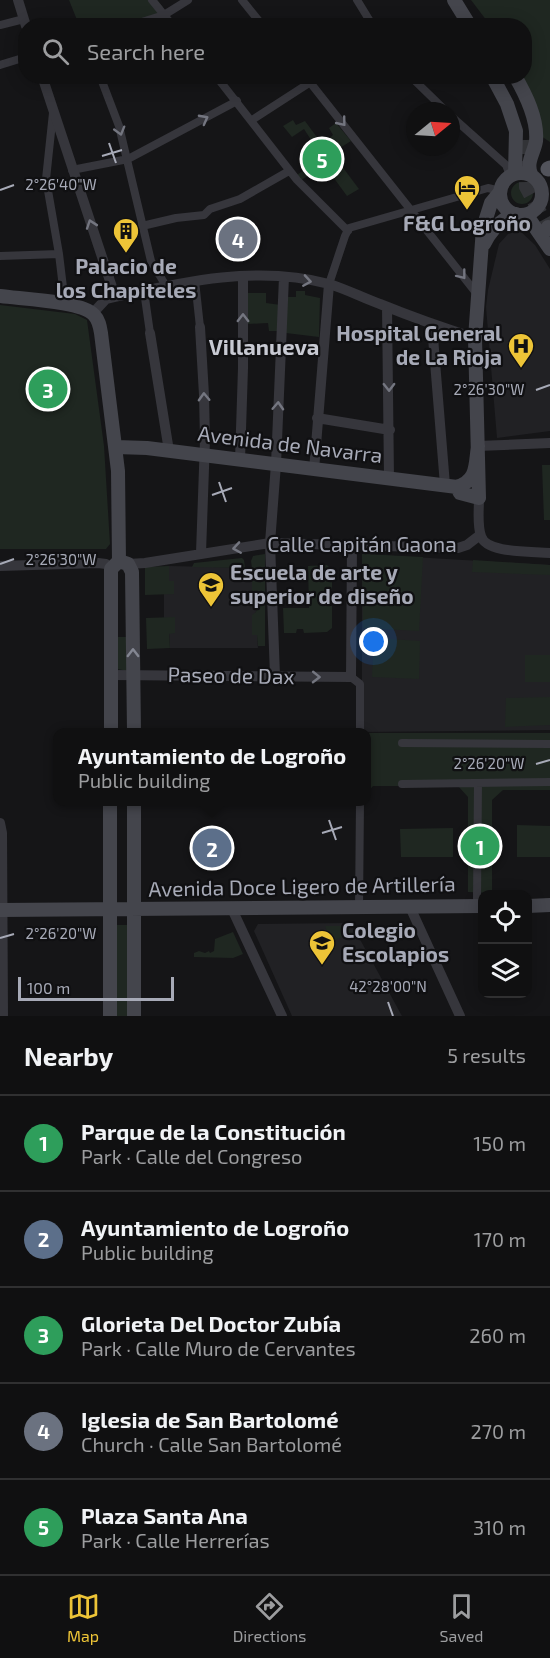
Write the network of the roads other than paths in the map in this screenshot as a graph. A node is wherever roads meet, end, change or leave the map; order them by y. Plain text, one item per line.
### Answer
1 (18, 0) edge
2 (152, 0) edge
3 (188, 0) edge
4 (242, 0) edge
5 (357, 0) edge
6 (454, 0) edge
7 (164, 15) junction
8 (24, 18) edge
9 (154, 18) edge
10 (166, 18) edge
11 (257, 18) edge
12 (368, 18) edge
13 (465, 18) edge
14 (18, 23) edge
15 (0, 25) edge
16 (18, 59) edge
17 (0, 65) edge
18 (45, 84) edge
19 (103, 84) edge
20 (223, 84) edge
21 (302, 84) edge
22 (311, 84) edge
23 (418, 84) edge
24 (496, 84) edge
25 (507, 84) edge
26 (519, 84) edge
27 (237, 101) junction
28 (437, 102) edge
29 (53, 109) junction
30 (252, 120) junction
31 (460, 124) edge
32 (525, 140) tunnel mouth
33 (128, 159) junction
34 (72, 170) junction
35 (290, 171) junction
36 (513, 174) junction
37 (543, 178) edge
38 (500, 192) junction
39 (550, 207) edge
40 (412, 209) junction
41 (520, 214) junction
42 (142, 226) junction
43 (348, 231) junction
44 (483, 246) junction
45 (550, 249) edge
46 (59, 255) junction
47 (0, 256) edge
48 (243, 276) junction
49 (284, 277) junction
50 (195, 281) junction
51 (328, 284) junction
52 (166, 286) junction
53 (144, 291) junction
54 (0, 296) edge
55 (478, 296) junction
56 (106, 299) junction
57 (65, 304) junction
58 (387, 307) junction
59 (89, 311) junction
60 (432, 325) junction
61 (200, 327) joint
62 (150, 333) joint
63 (475, 338) junction
64 (317, 418) junction
65 (390, 430) junction
66 (550, 443) edge
67 (478, 446) junction
68 (116, 447) junction
69 (169, 451) junction
70 (204, 455) junction
71 (240, 460) junction
72 (276, 464) junction
73 (314, 470) junction
74 (389, 478) junction
75 (451, 486) junction
76 (479, 498) junction
77 (480, 535) junction
78 (270, 543) junction
79 (352, 545) junction
80 (201, 553) junction
81 (550, 553) edge
82 (120, 564) junction
83 (0, 566) edge
84 (111, 675) junction
85 (134, 675) junction
86 (275, 676) junction
87 (351, 677) junction
88 (111, 728) edge
89 (134, 728) edge
90 (360, 728) edge
91 (402, 743) dead end
92 (550, 744) edge
93 (550, 782) edge
94 (478, 783) junction
95 (402, 784) dead end
96 (111, 806) edge
97 (133, 806) edge
98 (360, 806) edge
99 (0, 823) edge
100 (480, 890) edge
101 (478, 902) edge
102 (550, 905) edge
103 (532, 906) edge
104 (410, 907) junction
105 (359, 908) junction
106 (232, 909) junction
107 (2, 910) edge
108 (122, 910) junction
109 (3, 1016) edge
110 (110, 1016) edge
111 (134, 1016) edge
112 (282, 1016) edge
113 (460, 1016) edge

1 - 8 street
2 - 7 street
3 - 7 street
4 - 11 street
5 - 12 street
6 - 13 main road
7 - 9 street
7 - 10 street
14 - 15 street
16 - 17 street
18 - 29 street
19 -> 33 street
20 - 27 street
21 - 30 street
22 -> 40 street
23 - 28 street
24 - 36 main road
25 - 32 main road
26 - 37 main road
27 - 30 street
33 -> 27 street
29 - 34 street
29 - 46 street
30 - 35 street
31 - 36 street
33 - 34 street
33 - 42 street
56 -> 34 street
35 - 42 street
35 - 43 street
36 - 37 main road
36 - 38 main road
37 - 39 main road
37 - 41 main road
38 - 40 street
38 - 41 main road
38 - 44 main road
40 - 43 street
40 -> 55 street
41 - 44 main road
41 - 45 main road
42 - 52 street
43 - 51 street
44 - 55 main road
46 - 47 street
46 - 57 street
48 - 49 street
48 - 50 street
71 -> 48 street
49 -> 51 street
72 -> 49 street
50 - 52 street
50 - 61 street
51 - 58 street
51 - 64 street
52 - 53 street
53 - 56 street
53 - 62 street
54 - 57 main road
55 - 63 main road
56 - 59 street
57 - 59 main road
58 - 60 street
58 -> 65 street
59 - 68 main road
60 - 63 street
60 - 75 street
70 -> 61 street
62 - 69 street
63 - 67 main road
64 - 65 street
64 - 73 street
65 - 74 street
66 - 67 street
67 - 75 main road
67 - 76 main road
68 - 69 main road, Avenida de Navarra
68 - 82 main road
69 - 70 main road, Avenida de Navarra
70 - 71 main road, Avenida de Navarra
70 - 80 street
71 - 72 main road, Avenida de Navarra
72 - 73 main road, Avenida de Navarra
72 - 78 street
73 - 74 main road, Avenida de Navarra
74 - 75 main road, Avenida de Navarra
75 - 76 main road, Avenida de Navarra
76 - 77 street
77 - 79 street, Calle Capitán Gaona
77 - 81 street, Calle Capitán Gaona
78 - 79 street, Calle Capitán Gaona
78 -> 80 street, Calle Capitán Gaona
78 - 86 street
79 - 87 street
80 - 82 street, Calle Capitán Gaona
82 - 83 street, Calle Capitán Gaona
82 - 84 main road
85 -> 82 main road
84 - 85 street, Paseo de Dax
84 - 88 main road
85 - 86 street, Paseo de Dax
85 - 89 main road
86 -> 87 street, Paseo de Dax
87 - 90 street
91 - 92 street
93 - 94 street
94 - 95 street
94 - 100 street
96 - 108 main road
97 - 108 main road
98 - 105 street
99 - 107 street
101 - 104 main road, Avenida Doce Ligero de Artillería
102 - 103 main road
104 - 105 main road, Avenida Doce Ligero de Artillería
104 - 113 street
105 - 106 main road, Avenida Doce Ligero de Artillería
106 - 108 main road, Avenida Doce Ligero de Artillería
106 - 112 street
107 - 108 main road, Avenida Doce Ligero de Artillería
107 - 109 street
108 - 110 main road
108 - 111 main road

